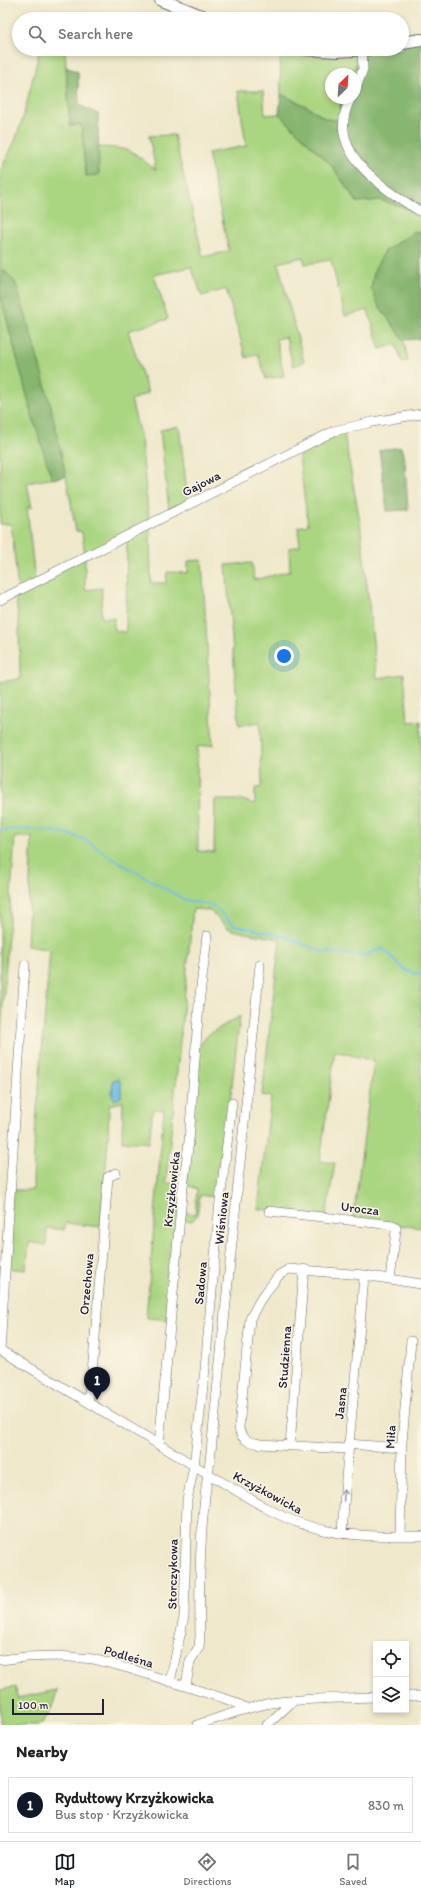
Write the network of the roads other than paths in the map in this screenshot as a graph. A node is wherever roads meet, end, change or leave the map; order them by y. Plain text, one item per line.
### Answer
1 (161, 0) edge
2 (191, 12) edge
3 (421, 40) edge
4 (409, 42) edge
5 (364, 56) edge
6 (361, 74) edge
7 (349, 104) edge
8 (421, 212) edge
9 (421, 414) edge
10 (0, 600) edge
11 (207, 936) dead end
12 (25, 965) dead end
13 (260, 965) dead end
14 (232, 1103) dead end
15 (116, 1173) dead end
16 (269, 1211) dead end
17 (304, 1269) junction
18 (364, 1275) junction
19 (390, 1279) junction
20 (421, 1284) edge
21 (410, 1340) dead end
22 (0, 1350) edge
23 (88, 1402) junction
24 (159, 1445) junction
25 (290, 1446) junction
26 (348, 1446) junction
27 (402, 1448) junction
28 (194, 1466) junction
29 (208, 1474) junction
30 (342, 1534) junction
31 (400, 1536) junction
32 (421, 1536) edge
33 (0, 1660) edge
34 (170, 1682) junction
35 (186, 1686) junction
36 (409, 1696) edge
37 (421, 1696) edge
38 (373, 1697) edge
39 (293, 1701) junction
40 (246, 1708) junction
41 (197, 1725) edge
42 (267, 1725) edge

1 - 2 main road
3 - 4 main road
5 - 6 street
7 - 8 street
9 - 10 street, Gajowa
11 - 24 street, Krzyżkowicka
12 - 22 street
13 - 29 street, Wiśniowa
14 - 28 street, Sadowa
15 - 23 street, Orzechowa
16 - 19 street, Urocza
17 - 18 street
17 - 25 street, Studzienna
17 - 25 street
18 - 19 street
18 - 26 street, Jasna
19 - 20 street
21 - 27 street, Miła
22 - 23 street, Krzyżkowicka
23 - 24 street, Krzyżkowicka
24 - 28 street, Krzyżkowicka
25 - 26 street
26 - 27 street
30 -> 26 street, Jasna
27 - 31 street, Miła
28 - 29 street, Krzyżkowicka
28 - 34 street, Storczykowa
29 - 30 street, Krzyżkowicka
29 - 35 street, Wiśniowa
30 - 31 street, Krzyżkowicka
31 - 32 street, Krzyżkowicka
33 - 34 street, Podleśna
34 - 35 street, Podleśna
35 - 40 street, Podleśna
36 - 37 street
38 - 39 street
39 - 40 street
39 - 42 street
40 - 41 street

